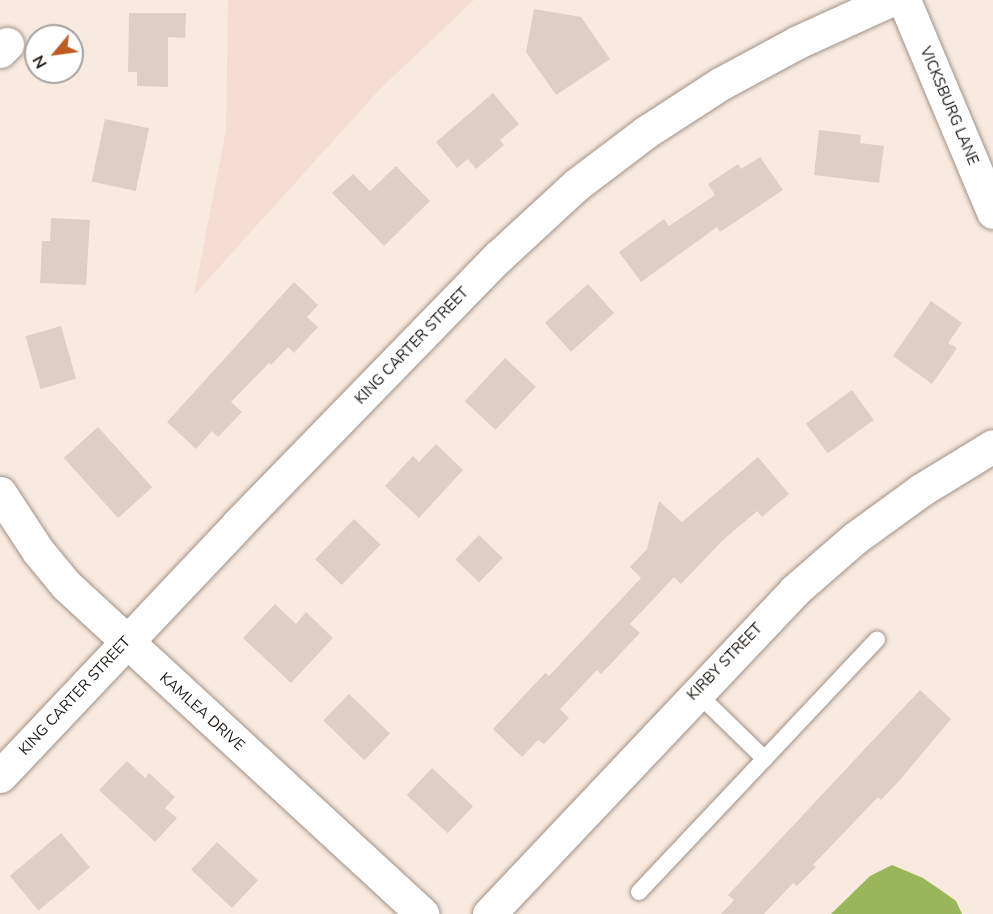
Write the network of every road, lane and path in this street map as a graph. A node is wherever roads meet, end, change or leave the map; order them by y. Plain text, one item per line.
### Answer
1 (891, 0) edge
2 (904, 0) edge
3 (993, 212) edge
4 (993, 446) edge
5 (0, 493) edge
6 (877, 639) dead end
7 (126, 642) junction
8 (696, 692) junction
9 (765, 759) junction
10 (0, 776) edge
11 (639, 892) dead end
12 (423, 914) edge
13 (489, 914) edge

1 - 7 street, KING CARTER STREET
2 - 3 street, VICKSBURG LANE
4 - 8 street, KIRBY STREET
5 - 7 street, KAMLEA DRIVE
6 - 9 lane
7 - 10 street, KING CARTER STREET
7 - 12 street, KAMLEA DRIVE
8 - 9 lane
8 - 13 street, KIRBY STREET
9 - 11 lane

